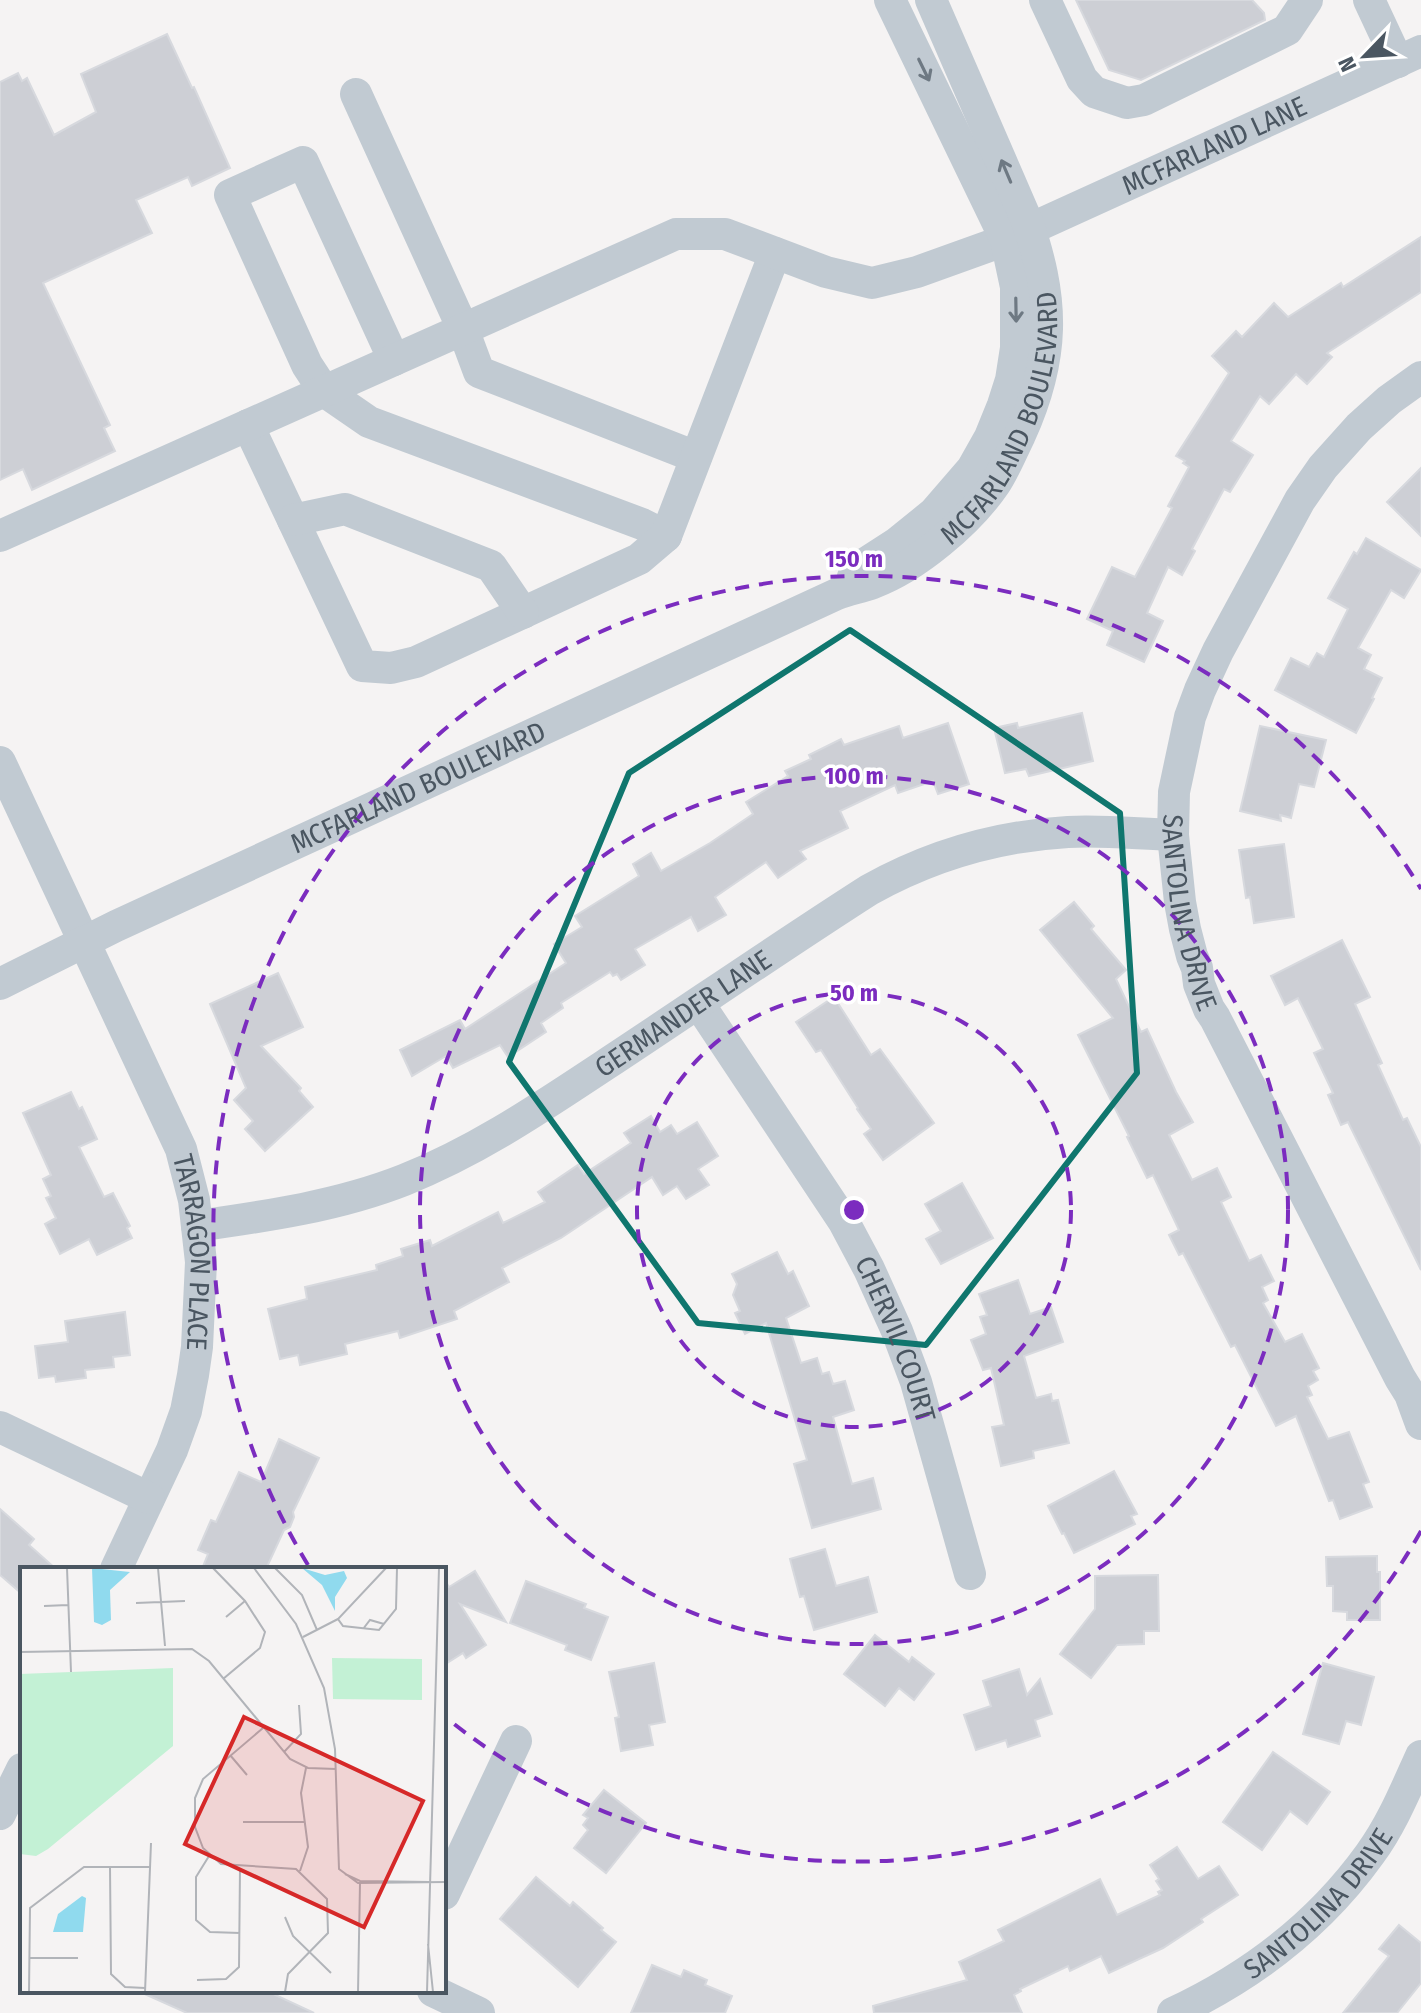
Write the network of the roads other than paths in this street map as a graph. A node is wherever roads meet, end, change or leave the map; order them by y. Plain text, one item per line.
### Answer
1 (890, 0) edge
2 (931, 0) edge
3 (1045, 0) edge
4 (1307, 0) edge
5 (1369, 0) edge
6 (1410, 56) edge
7 (356, 94) dead end
8 (1018, 235) junction
9 (775, 253) junction
10 (463, 329) junction
11 (394, 360) junction
12 (1421, 377) edge
13 (324, 391) junction
14 (248, 425) junction
15 (696, 457) junction
16 (293, 520) junction
17 (0, 536) edge
18 (666, 536) junction
19 (523, 613) junction
20 (0, 762) edge
21 (1173, 835) junction
22 (85, 942) junction
23 (0, 984) edge
24 (699, 1004) junction
25 (197, 1226) junction
26 (1415, 1391) edge
27 (1421, 1424) edge
28 (0, 1427) edge
29 (149, 1498) junction
30 (117, 1567) edge
31 (970, 1574) dead end
32 (516, 1741) dead end
33 (1421, 1756) edge
34 (446, 1890) edge
35 (437, 1993) edge
36 (479, 2013) edge
37 (1173, 2013) edge

1 -> 8 street, MCFARLAND BOULEVARD
8 -> 2 street, MCFARLAND BOULEVARD
3 - 4 street
5 - 6 street
6 - 8 street, MCFARLAND LANE
7 - 10 street
8 - 9 street, MCFARLAND LANE
8 - 22 street, MCFARLAND BOULEVARD
9 - 10 street, MCFARLAND LANE
9 - 15 street
10 - 11 street, MCFARLAND LANE
10 - 15 street
11 - 13 street, MCFARLAND LANE
11 - 13 street
12 - 21 street, SANTOLINA DRIVE
13 - 14 street, MCFARLAND LANE
13 - 18 street
14 - 16 street
14 - 17 street, MCFARLAND LANE
15 - 18 street
16 - 19 street
16 - 19 street
18 - 19 street
20 - 22 street, TARRAGON PLACE
21 - 24 street, GERMANDER LANE
21 - 26 street, SANTOLINA DRIVE
22 - 23 street, MCFARLAND BOULEVARD
22 - 25 street, TARRAGON PLACE
24 - 25 street, GERMANDER LANE
24 - 31 street, CHERVIL COURT
25 - 29 street, TARRAGON PLACE
26 - 27 street, SANTOLINA DRIVE
28 - 29 street
29 - 30 street, TARRAGON PLACE
32 - 34 street
33 - 37 street, SANTOLINA DRIVE
35 - 36 street

